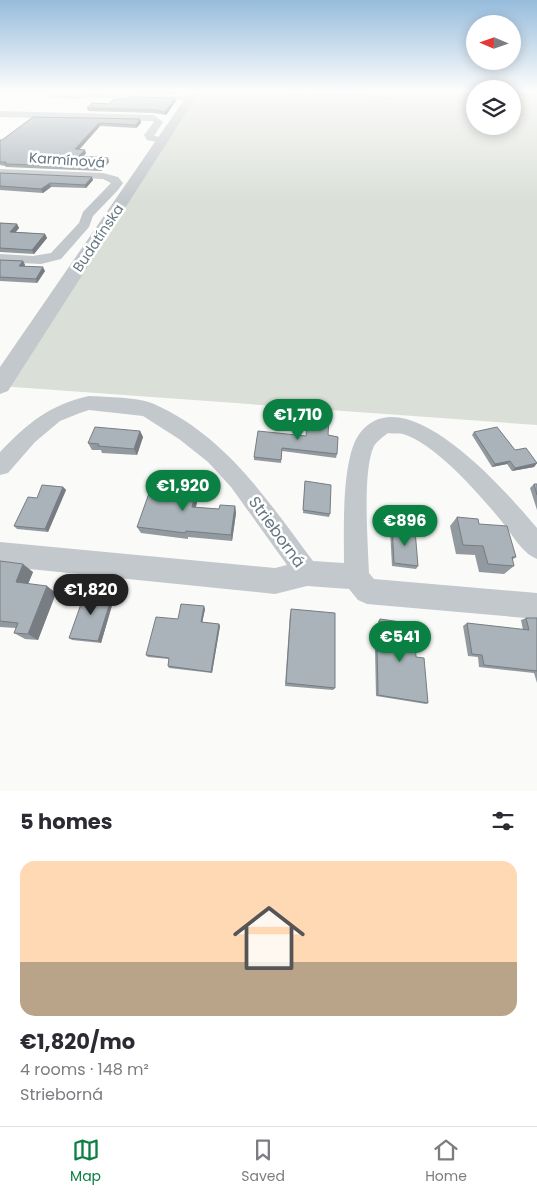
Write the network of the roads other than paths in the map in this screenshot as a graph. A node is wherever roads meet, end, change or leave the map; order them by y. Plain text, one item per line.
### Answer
1 (154, 128) edge
2 (171, 128) edge
3 (163, 140) junction
4 (0, 172) edge
5 (85, 224) junction
6 (107, 224) junction
7 (0, 258) edge
8 (0, 385) edge
9 (0, 466) edge
10 (537, 547) edge
11 (0, 554) edge
12 (307, 573) junction
13 (356, 577) junction
14 (537, 606) edge

1 - 3 street
2 - 3 street, Budatínska
3 - 6 street, Budatínska
4 - 5 street, Karmínová
5 - 6 street
5 - 7 street
6 - 8 street, Budatínska
9 - 12 street, Strieborná
10 - 13 street
11 - 12 street, Strieborná
12 - 13 street, Strieborná
13 - 14 street

